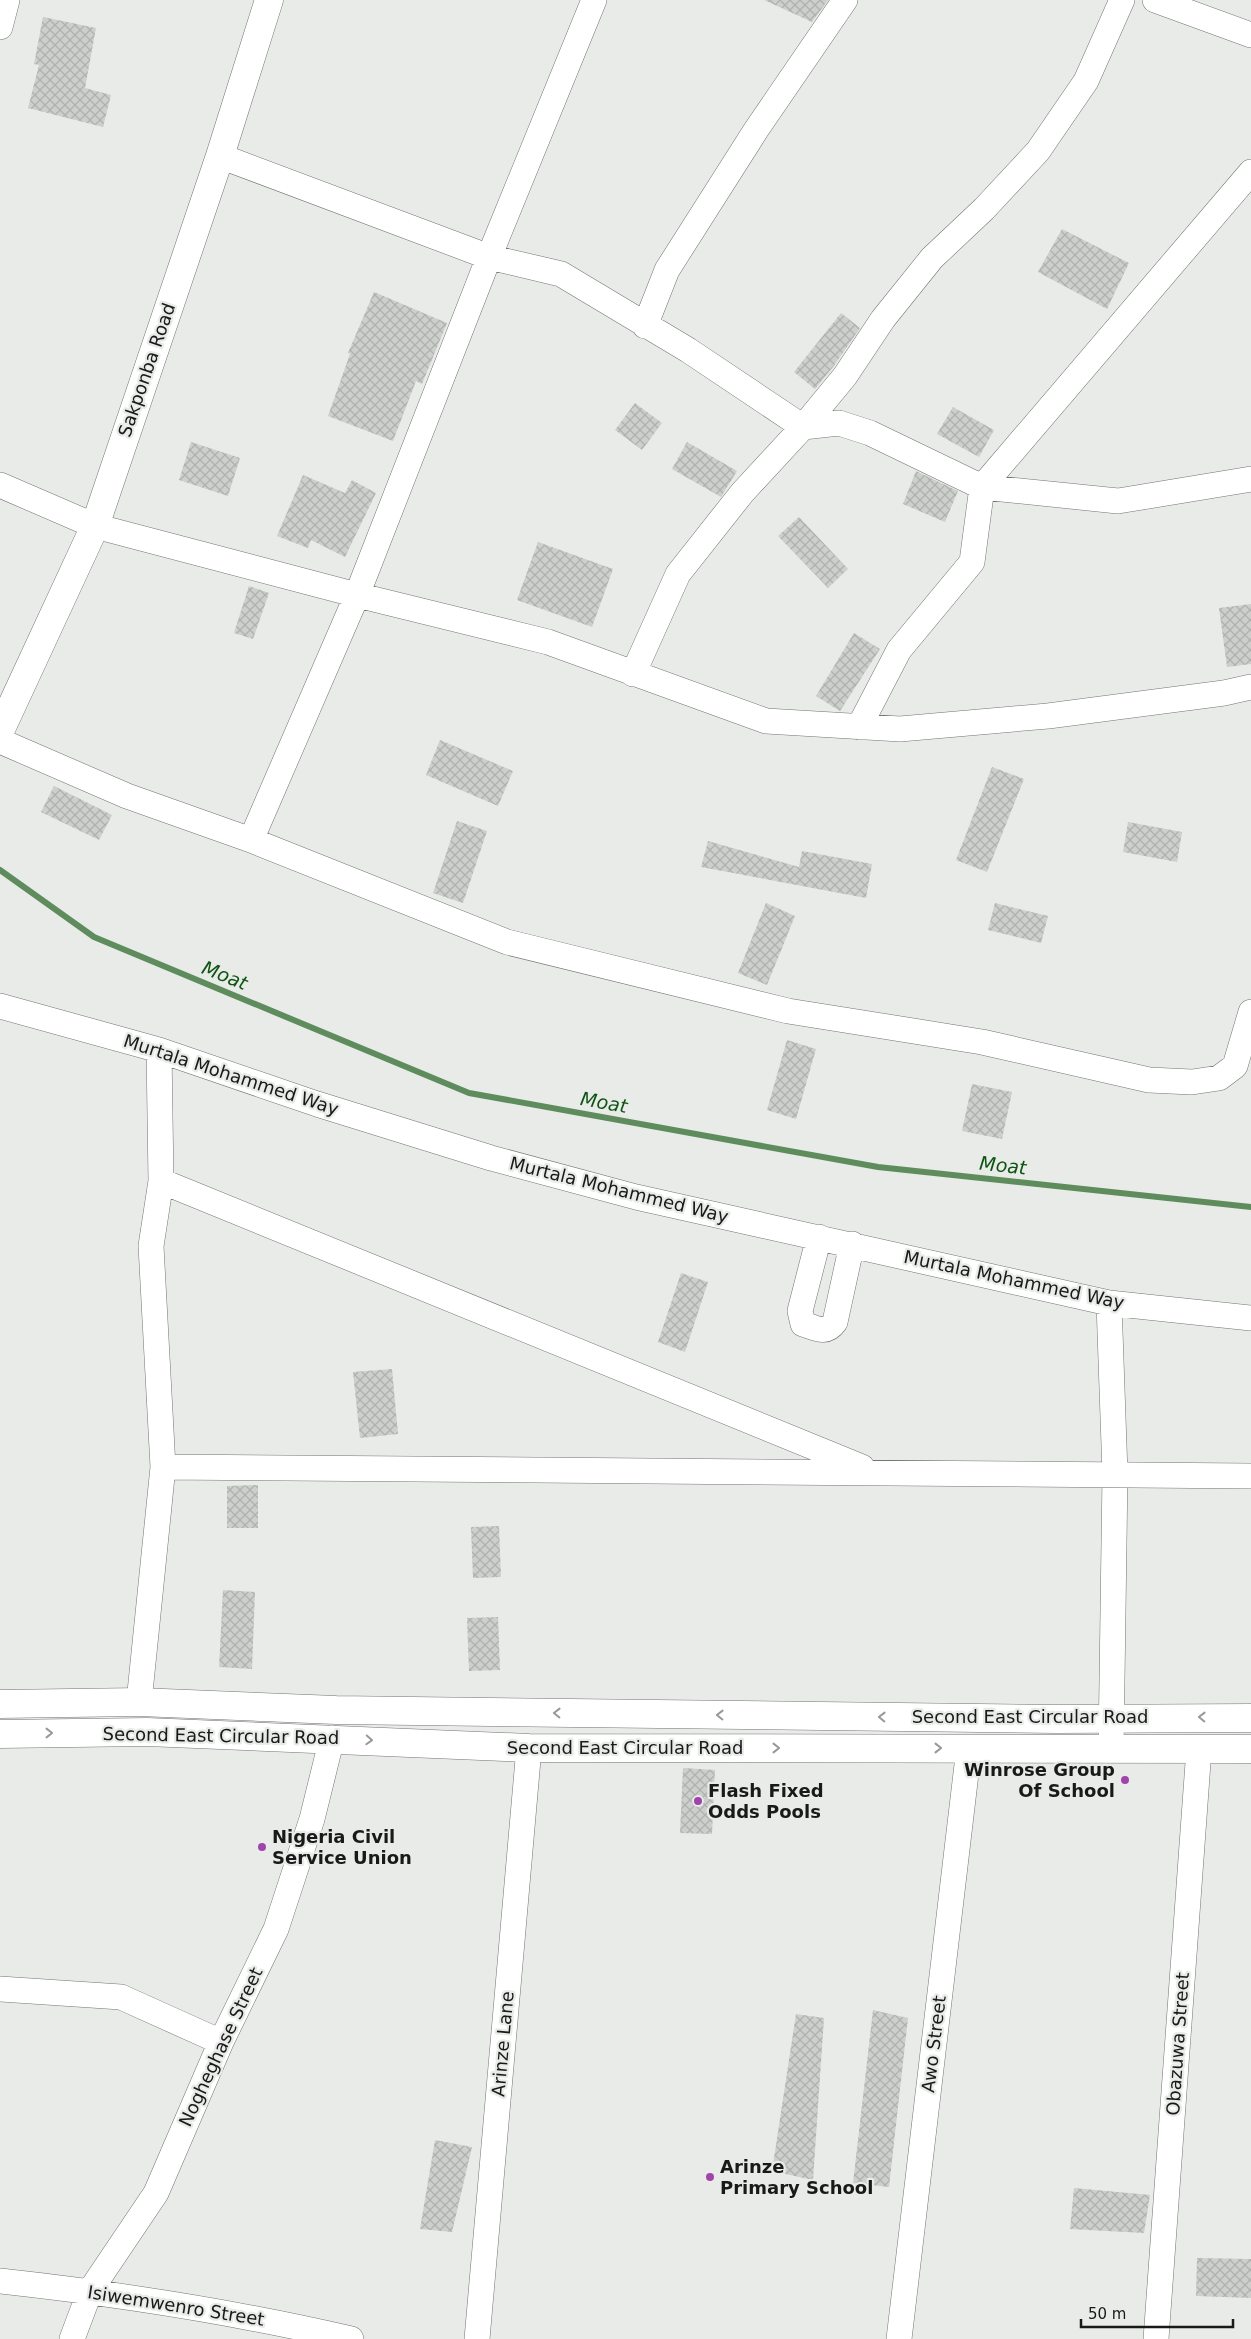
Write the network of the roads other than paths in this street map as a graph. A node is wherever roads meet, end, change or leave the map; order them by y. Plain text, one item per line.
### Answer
1 (7, 0) edge
2 (269, 0) edge
3 (594, 0) edge
4 (844, 0) edge
5 (1122, 0) edge
6 (1155, 0) edge
7 (0, 26) edge
8 (1251, 35) edge
9 (220, 156) junction
10 (1251, 172) edge
11 (489, 257) junction
12 (645, 326) junction
13 (803, 427) junction
14 (1251, 479) edge
15 (0, 485) edge
16 (982, 487) junction
17 (95, 526) junction
18 (356, 595) junction
19 (633, 674) junction
20 (1251, 687) edge
21 (859, 727) junction
22 (0, 731) edge
23 (0, 741) edge
24 (251, 840) junction
25 (0, 1006) edge
26 (1251, 1012) edge
27 (159, 1050) junction
28 (161, 1181) junction
29 (819, 1237) junction
30 (852, 1244) junction
31 (1109, 1302) junction
32 (1251, 1318) edge
33 (163, 1467) junction
34 (876, 1472) junction
35 (1115, 1474) junction
36 (1251, 1476) edge
37 (140, 1702) junction
38 (0, 1704) edge
39 (1110, 1718) junction
40 (1251, 1718) edge
41 (0, 1734) edge
42 (332, 1738) junction
43 (529, 1748) junction
44 (969, 1748) junction
45 (1111, 1749) junction
46 (1199, 1749) junction
47 (1251, 1749) edge
48 (0, 1989) edge
49 (221, 2042) junction
50 (0, 2281) edge
51 (90, 2291) junction
52 (287, 2332) edge
53 (72, 2339) edge
54 (351, 2339) edge
55 (477, 2339) edge
56 (899, 2339) edge
57 (1156, 2339) edge

1 - 7 street
2 - 9 main road, Sakponba Road
3 - 11 street
4 - 12 street
5 - 13 street
6 - 8 street
9 - 11 street
9 - 17 main road, Sakponba Road
10 - 16 street
11 - 12 street
11 - 18 street
12 - 13 street
13 - 16 street
13 - 19 street
14 - 16 street
15 - 17 street
16 - 21 street
17 - 18 street
17 - 22 main road, Sakponba Road
18 - 19 street
18 - 24 street
19 - 21 street
20 - 21 street
23 - 24 street
24 - 26 street
25 - 27 street, Murtala Mohammed Way
27 - 28 street
27 - 29 street, Murtala Mohammed Way
28 - 33 street
28 - 34 street
29 - 30 street, Murtala Mohammed Way
29 - 30 street
30 - 31 street, Murtala Mohammed Way
31 - 32 street, Murtala Mohammed Way
31 - 35 street
33 - 34 street
33 - 37 street
34 - 35 street
35 - 36 street
35 - 39 street
37 - 38 main road, Second East Circular Road
39 -> 37 main road, Second East Circular Road
40 -> 39 main road, Second East Circular Road
39 - 45 street
41 -> 42 main road, Second East Circular Road
42 -> 43 main road, Second East Circular Road
42 - 49 street, Nogheghase Street
43 -> 44 main road, Second East Circular Road
43 - 55 street, Arinze Lane
44 - 45 main road, Second East Circular Road
44 - 56 street, Awo Street
45 - 46 main road, Second East Circular Road
46 - 47 main road, Second East Circular Road
46 - 57 street, Obazuwa Street
48 - 49 street
49 - 51 street, Nogheghase Street
50 - 51 street, Isiwemwenro Street
51 - 52 street, Isiwemwenro Street
51 - 53 street, Nogheghase Street
52 - 54 street, Isiwemwenro Street

